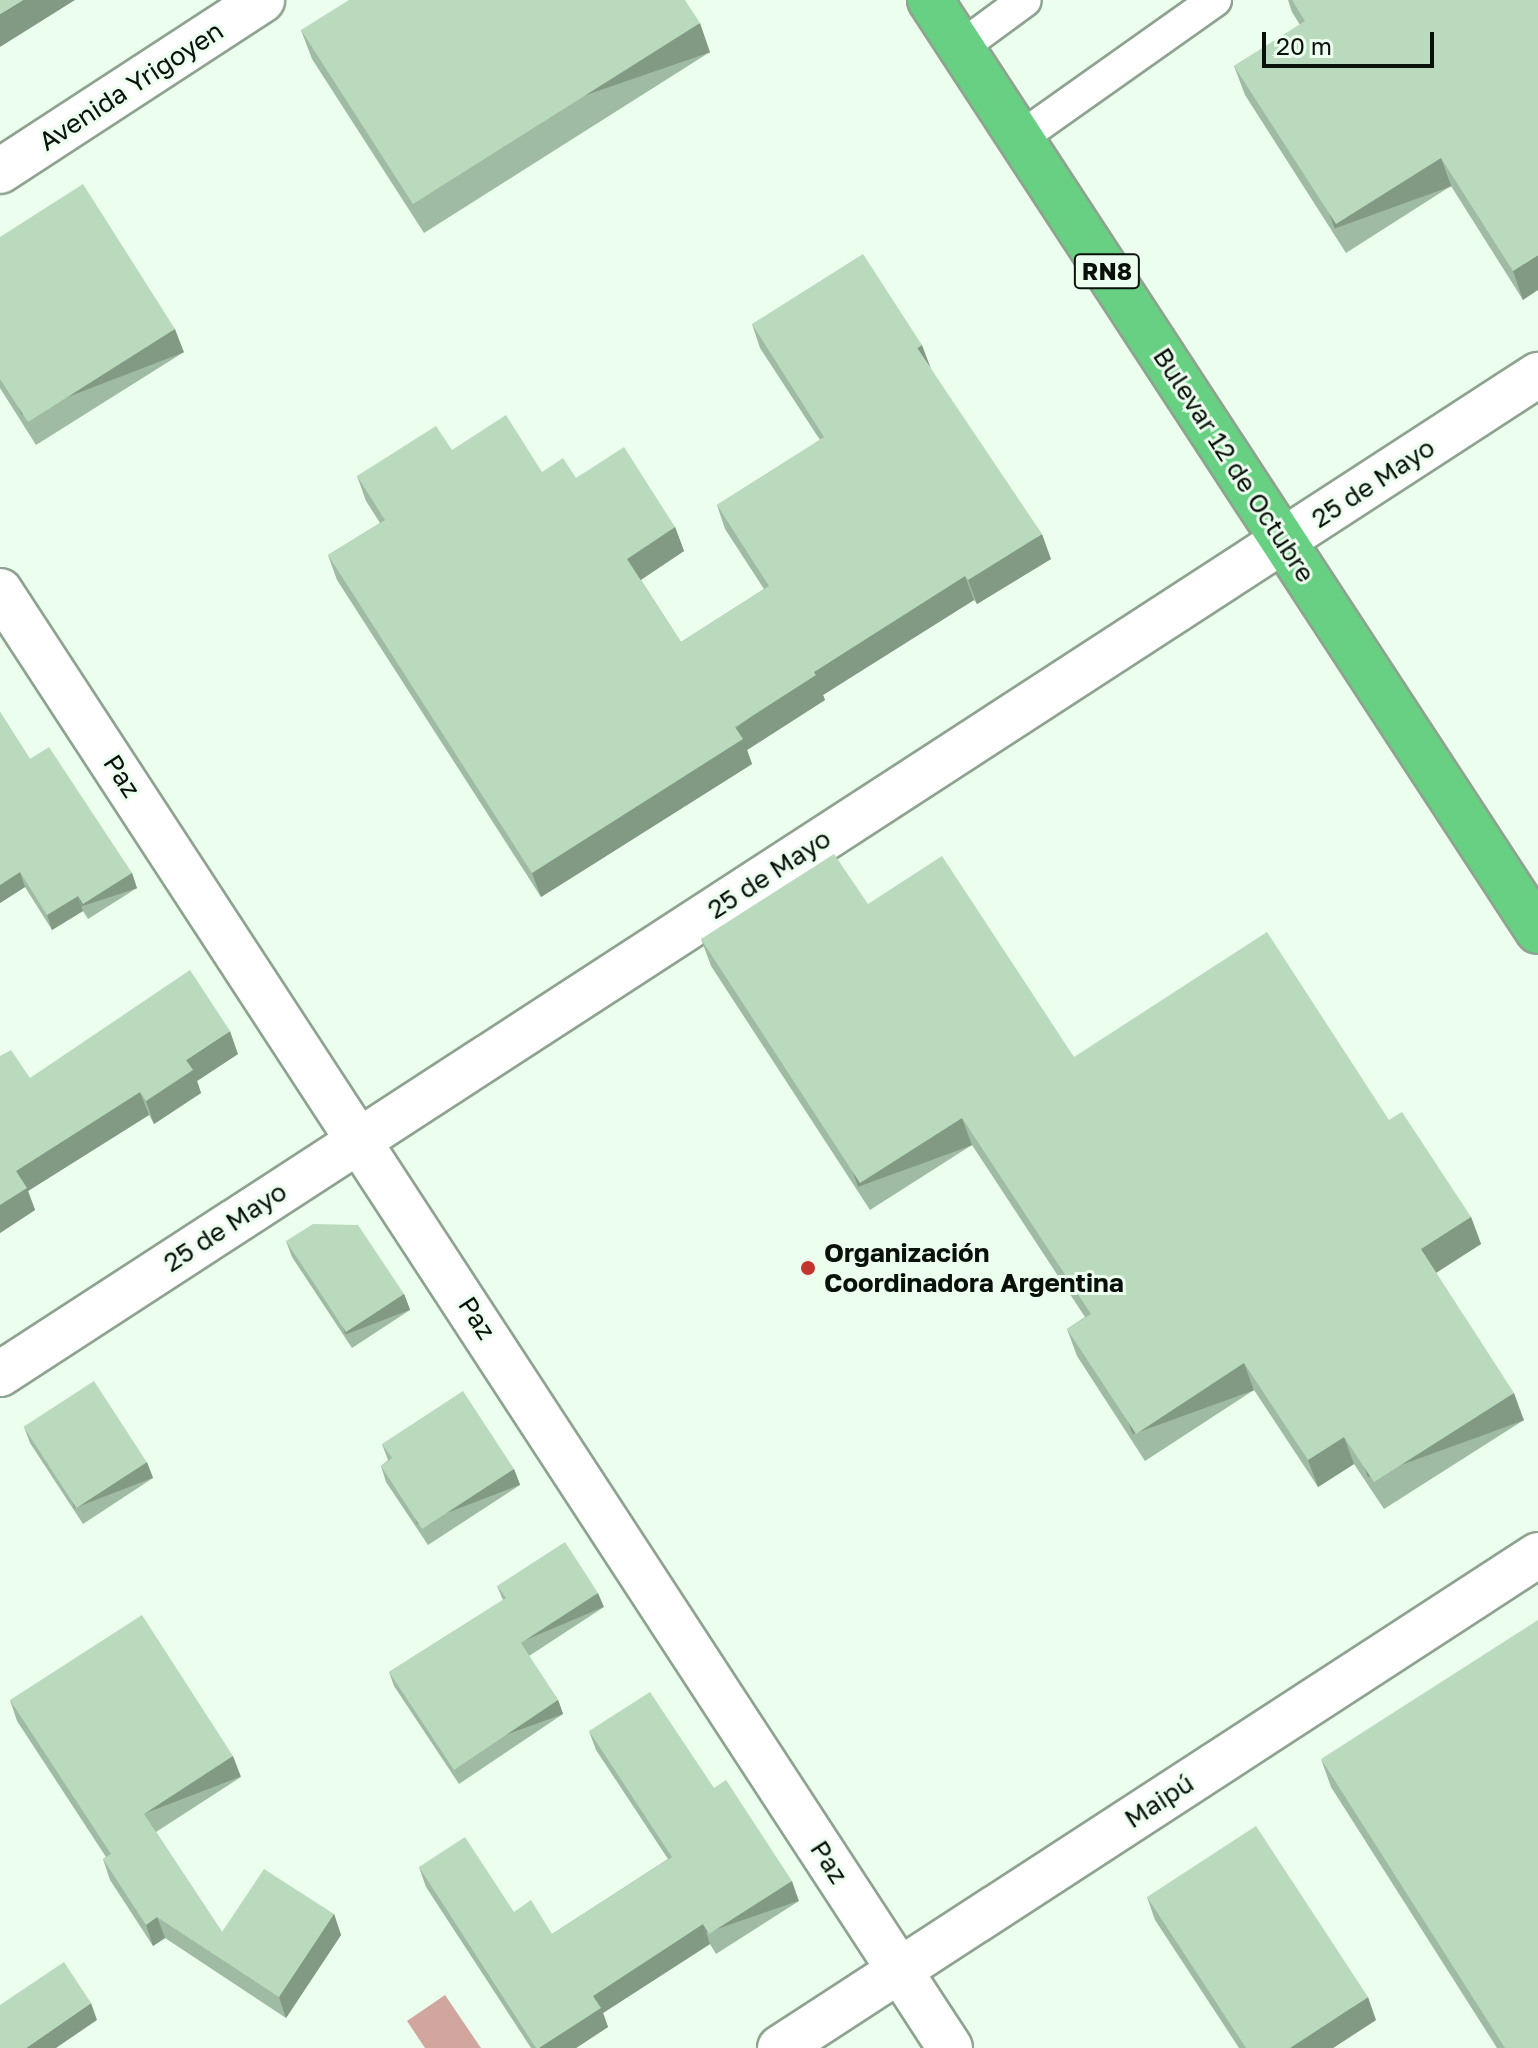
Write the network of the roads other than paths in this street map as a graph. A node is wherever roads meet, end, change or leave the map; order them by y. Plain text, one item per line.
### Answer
1 (262, 0) edge
2 (930, 0) edge
3 (1025, 0) edge
4 (1215, 0) edge
5 (961, 47) junction
6 (1020, 138) junction
7 (0, 171) edge
8 (1538, 375) edge
9 (1284, 542) junction
10 (0, 591) edge
11 (1538, 931) edge
12 (361, 1138) junction
13 (0, 1374) edge
14 (1538, 1555) edge
15 (899, 1970) junction
16 (780, 2048) edge
17 (950, 2048) edge

1 - 7 street, Avenida Yrigoyen
2 - 5 highway, Bulevar 12 de Octubre / RN8
3 - 5 lane
4 - 6 lane
5 - 6 highway, Bulevar 12 de Octubre / RN8
6 - 9 highway, Bulevar 12 de Octubre / RN8
8 - 9 street, 25 de Mayo
9 - 11 highway, Bulevar 12 de Octubre / RN8
9 - 12 street, 25 de Mayo
10 - 12 street, Paz
12 - 13 street, 25 de Mayo
12 - 15 street, Paz
14 - 15 street, Maipú
15 - 16 street, Maipú
15 - 17 street, Paz

